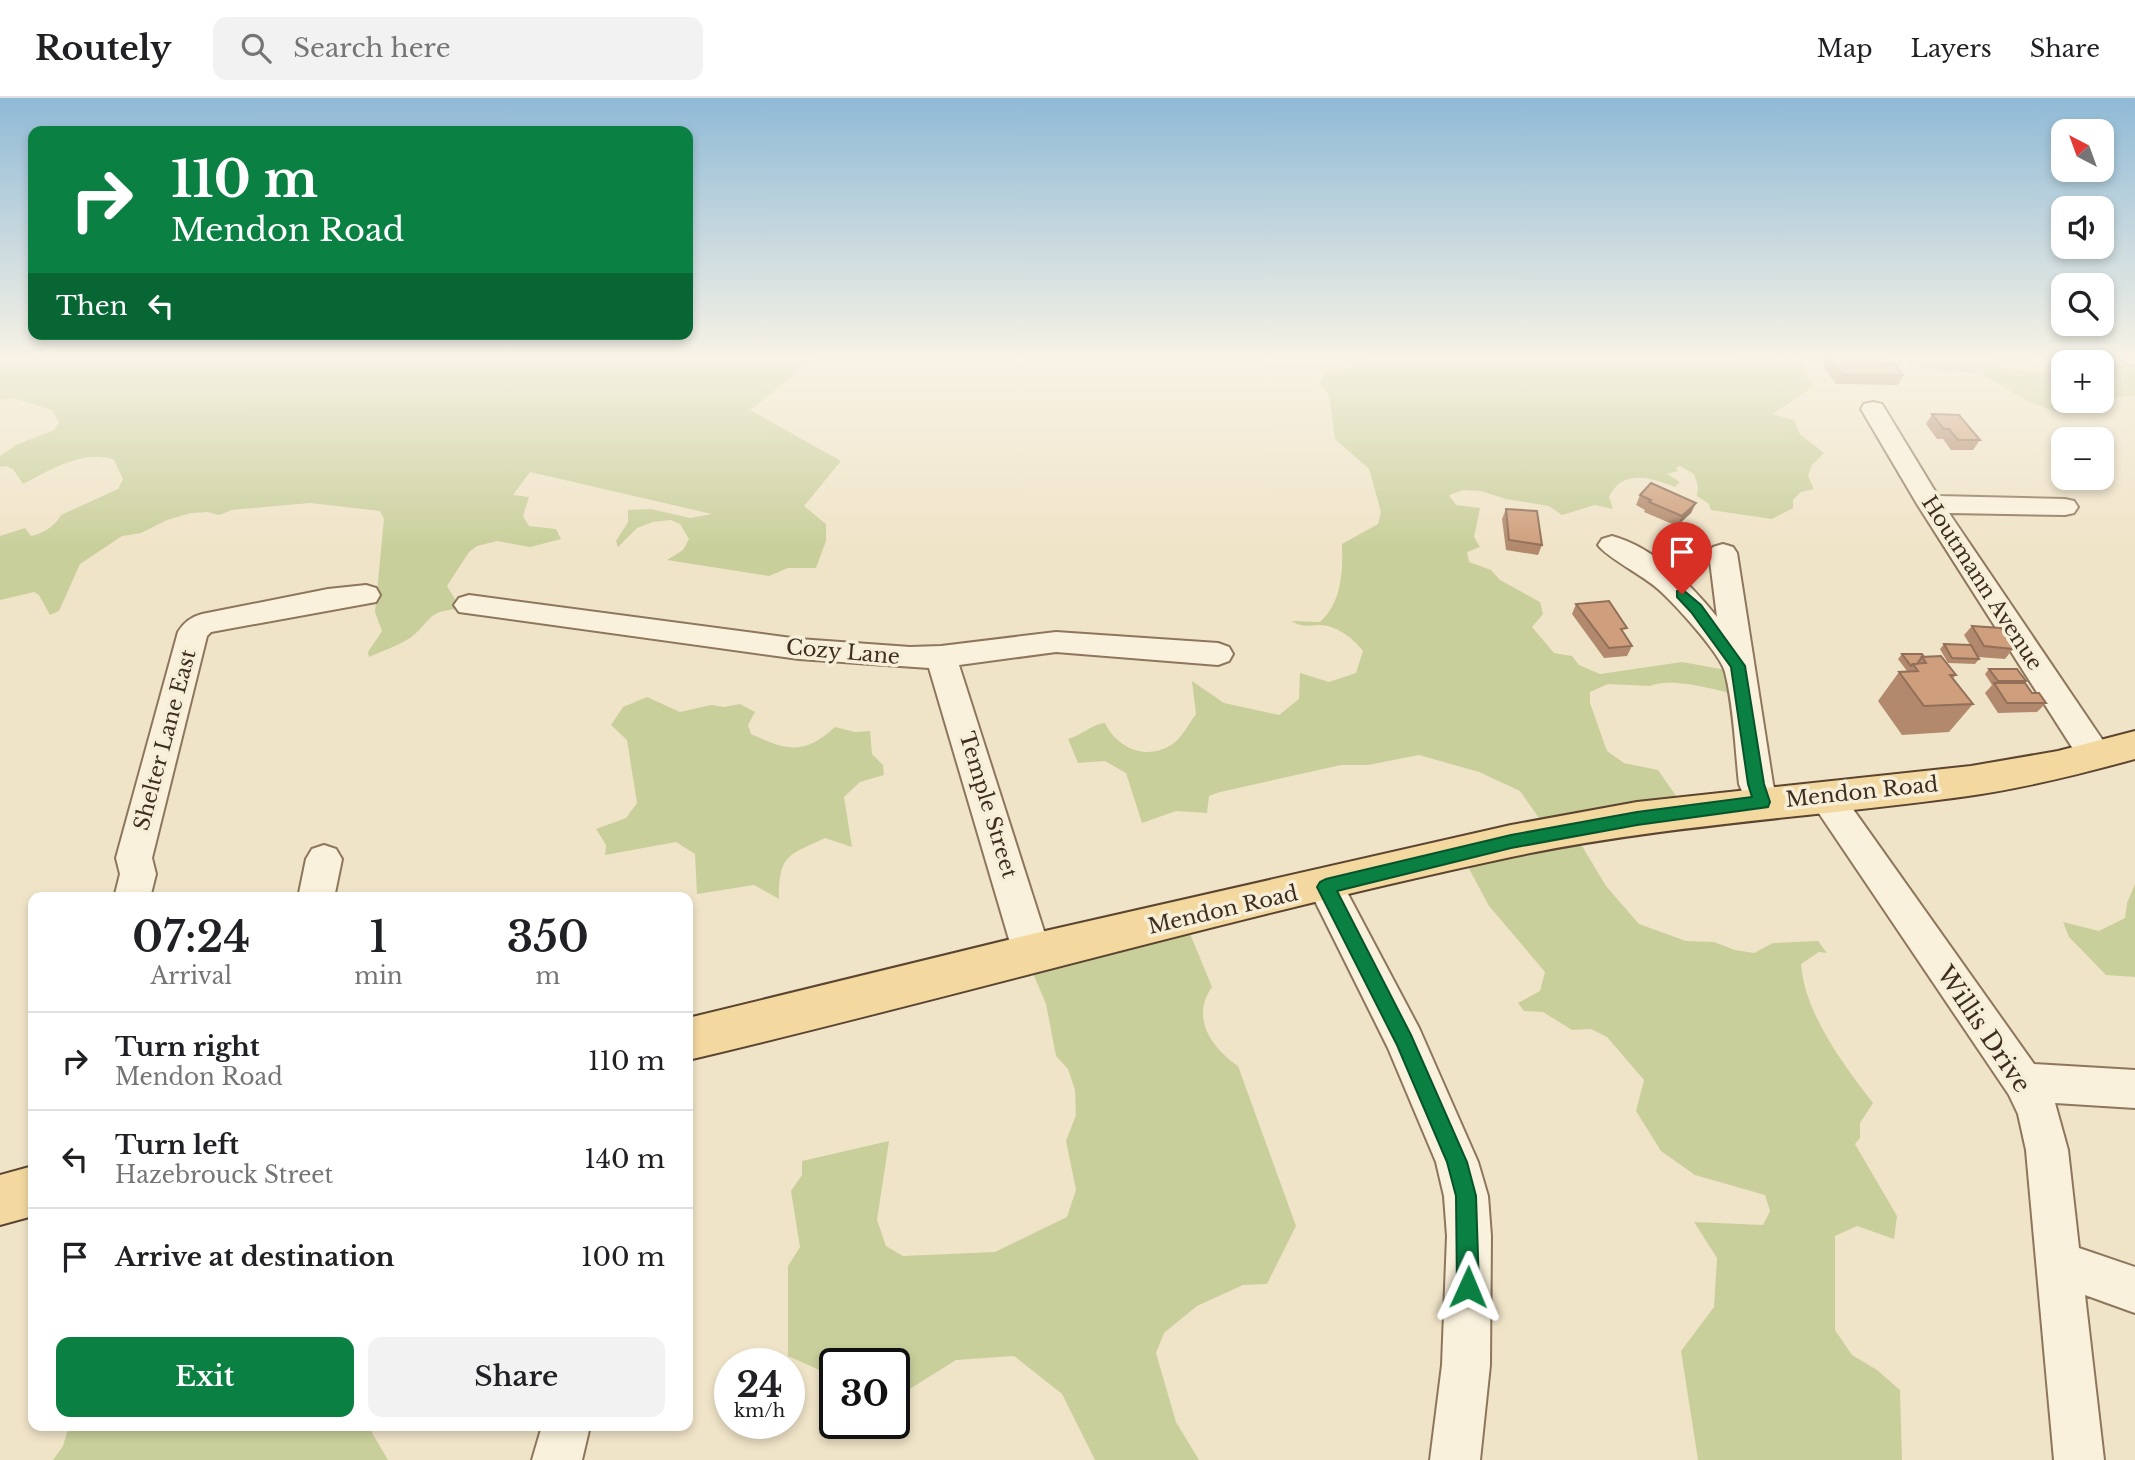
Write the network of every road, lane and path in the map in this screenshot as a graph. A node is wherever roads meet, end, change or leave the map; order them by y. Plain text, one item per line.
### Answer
1 (1880, 421) edge
2 (1930, 504) junction
3 (2065, 507) dead end
4 (1612, 545) dead end
5 (1723, 553) dead end
6 (366, 595) dead end
7 (469, 606) dead end
8 (1219, 653) dead end
9 (941, 657) junction
10 (1738, 666) junction
11 (2135, 745) edge
12 (2094, 754) junction
13 (1826, 797) junction
14 (1762, 802) junction
15 (324, 859) dead end
16 (1326, 887) junction
17 (134, 892) edge
18 (317, 892) edge
19 (1032, 953) junction
20 (693, 1038) edge
21 (2023, 1082) junction
22 (2135, 1089) edge
23 (28, 1192) edge
24 (0, 1200) edge
25 (2059, 1263) junction
26 (2135, 1290) edge
27 (565, 1431) edge
28 (557, 1460) edge
29 (1455, 1460) edge
30 (2079, 1460) edge

1 - 2 street, Houtmann Avenue
2 - 3 street
2 - 12 street, Houtmann Avenue
4 - 10 street
5 - 10 street
6 - 17 street, Shelter Lane East
7 - 9 street, Cozy Lane
8 - 9 street, Cozy Lane
9 - 19 street, Temple Street
10 - 14 street
11 - 12 main road, Mendon Road
12 - 13 main road, Mendon Road
13 - 14 main road, Mendon Road
13 - 21 street, Willis Drive
14 - 16 main road, Mendon Road
15 - 18 street
16 - 19 main road, Mendon Road
16 - 29 street
19 - 20 main road, Mendon Road
21 - 22 street
21 - 25 street, Willis Drive
23 - 24 main road
25 - 26 street
25 - 30 street, Willis Drive
27 - 28 street

